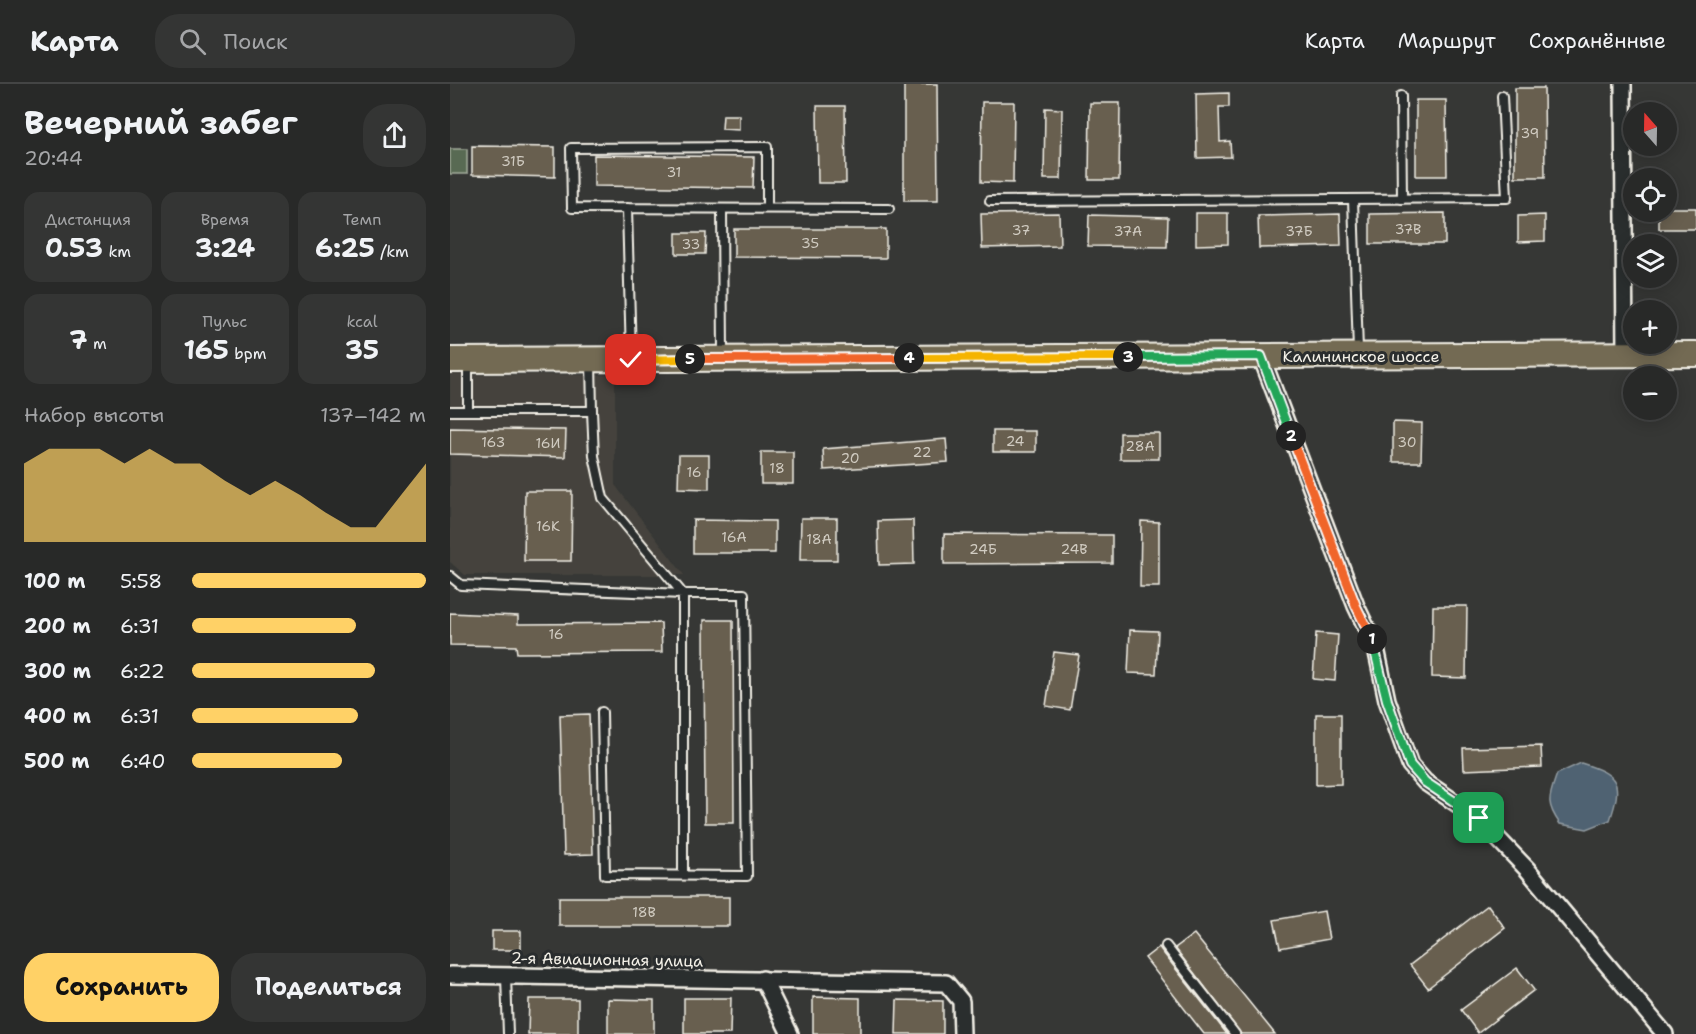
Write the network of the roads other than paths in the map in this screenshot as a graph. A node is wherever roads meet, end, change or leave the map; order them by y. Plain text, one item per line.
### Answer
1 (1623, 84) edge
2 (1401, 96) dead end
3 (1502, 96) dead end
4 (1353, 199) junction
5 (1402, 199) junction
6 (990, 201) dead end
7 (627, 208) junction
8 (767, 208) junction
9 (722, 209) junction
10 (889, 209) dead end
11 (1696, 354) edge
12 (1625, 355) junction
13 (1261, 356) junction
14 (1358, 356) junction
15 (723, 359) junction
16 (459, 360) edge
17 (591, 360) junction
18 (631, 360) junction
19 (450, 411) edge
20 (468, 411) junction
21 (592, 411) junction
22 (450, 576) edge
23 (683, 594) junction
24 (602, 712) dead end
25 (683, 875) junction
26 (1166, 946) dead end
27 (450, 975) edge
28 (506, 975) junction
29 (763, 979) junction
30 (508, 1034) edge
31 (790, 1034) edge
32 (962, 1034) edge
33 (1235, 1034) edge
34 (1665, 1034) edge

1 - 12 street
2 - 5 lane
3 - 5 lane
4 - 5 lane
4 - 6 lane
4 - 14 lane
7 - 8 lane
7 - 9 lane
7 - 18 lane
8 - 9 lane
8 - 10 lane
9 - 15 lane
11 - 12 main road, Калининское шоссе
12 - 14 main road, Калининское шоссе
13 - 14 main road, Калининское шоссе
13 - 15 main road, Калининское шоссе
13 - 34 street
15 - 18 main road, Калининское шоссе
16 - 17 main road, Калининское шоссе
16 - 20 lane
17 - 18 main road, Калининское шоссе
17 - 21 lane
19 - 20 lane
20 - 21 lane
21 - 23 lane
22 - 23 lane
23 - 25 lane
23 - 25 lane
24 - 25 lane
26 - 33 lane
27 - 28 street, 2-я Авиационная улица
28 - 29 street, 2-я Авиационная улица
28 - 30 lane
29 - 31 street
29 - 32 street, 2-я Авиационная улица

